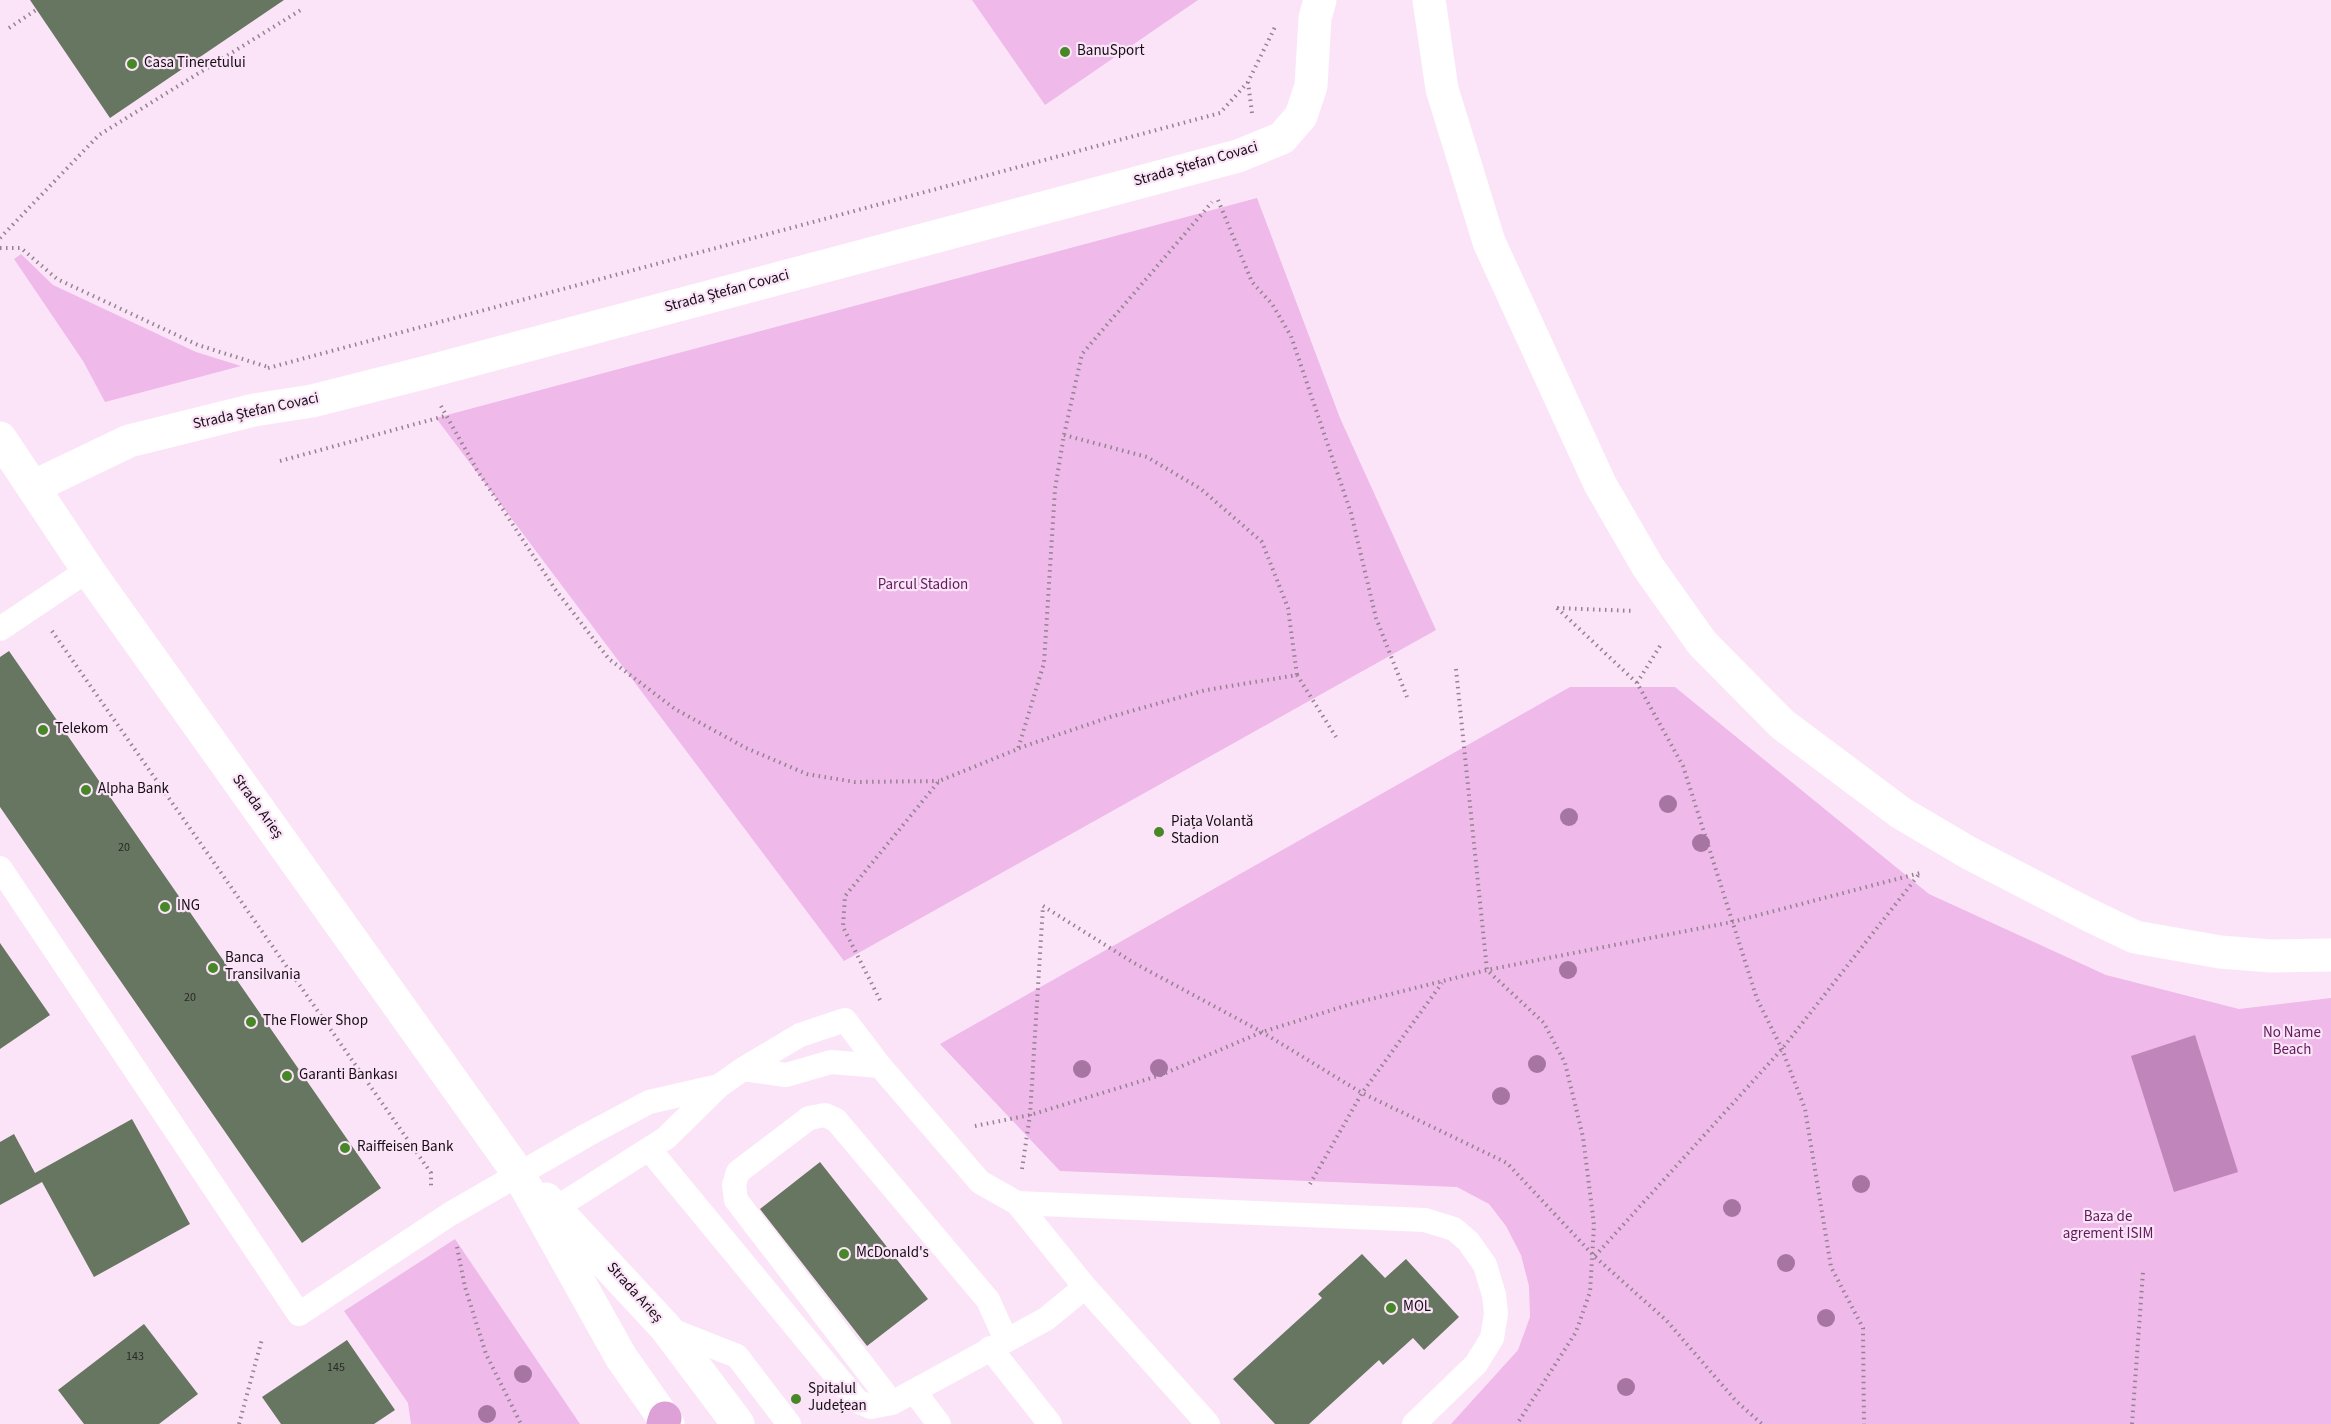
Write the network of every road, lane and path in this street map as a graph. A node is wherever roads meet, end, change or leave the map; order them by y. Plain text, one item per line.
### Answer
1 (1320, 0) edge
2 (1429, 0) edge
3 (304, 8) dead end
4 (36, 10) dead end
5 (1281, 14) dead end
6 (9, 28) dead end
7 (1248, 82) junction
8 (1238, 156) junction
9 (0, 238) edge
10 (0, 248) edge
11 (269, 367) junction
12 (258, 370) dead end
13 (427, 372) junction
14 (446, 416) junction
15 (1064, 435) junction
16 (0, 438) edge
17 (280, 461) dead end
18 (33, 488) junction
19 (88, 570) junction
20 (1681, 613) junction
21 (0, 629) edge
22 (51, 630) dead end
23 (1456, 669) dead end
24 (1297, 675) junction
25 (1407, 697) dead end
26 (1336, 737) dead end
27 (1018, 748) junction
28 (939, 781) junction
29 (1950, 842) junction
30 (0, 868) edge
31 (1920, 873) junction
32 (1732, 922) junction
33 (2331, 954) edge
34 (1487, 970) junction
35 (1442, 983) junction
36 (880, 1000) dead end
37 (1262, 1032) junction
38 (1782, 1049) junction
39 (880, 1066) junction
40 (743, 1069) junction
41 (719, 1086) junction
42 (1362, 1092) junction
43 (1030, 1115) junction
44 (939, 1134) junction
45 (649, 1149) junction
46 (518, 1173) junction
47 (431, 1194) dead end
48 (1017, 1203) junction
49 (556, 1208) junction
50 (1293, 1213) junction
51 (459, 1236) dead end
52 (1594, 1256) junction
53 (2143, 1272) dead end
54 (1085, 1287) junction
55 (666, 1328) junction
56 (262, 1339) dead end
57 (998, 1344) junction
58 (914, 1391) junction
59 (892, 1404) junction
60 (666, 1422) edge
61 (239, 1424) edge
62 (521, 1424) edge
63 (738, 1424) edge
64 (789, 1424) edge
65 (939, 1424) edge
66 (1050, 1424) edge
67 (1208, 1424) edge
68 (1414, 1424) edge
69 (1517, 1424) edge
70 (1762, 1424) edge
71 (1864, 1424) edge
72 (2132, 1424) edge

1 - 8 street, Strada Ștefan Covaci
2 - 20 street
3 - 9 path
4 - 6 path
5 - 7 path
7 - 8 path
7 - 11 path
8 - 13 street, Strada Ștefan Covaci
10 - 11 path
11 - 12 path
13 - 14 path
13 - 18 street, Strada Ștefan Covaci
14 - 17 path
14 - 28 path
15 - 24 path
15 - 25 path
15 - 27 path
16 - 18 street, Strada Arieș
18 - 19 street, Strada Arieș
19 - 21 lane
19 - 46 street, Strada Arieș
20 - 29 street
20 - 32 path
22 - 47 path
23 - 34 path
24 - 26 path
24 - 27 path
27 - 28 path
28 - 36 path
29 - 31 path
29 - 33 street
30 - 46 lane
31 - 32 path
31 - 38 path
32 - 34 path
32 - 38 path
34 - 35 path
34 - 52 path
35 - 37 path
35 - 42 path
37 - 42 path
37 - 43 path
37 - 43 path
38 - 52 path
38 - 71 path
39 - 40 lane
39 - 40 lane
39 - 44 lane
40 - 41 lane
41 - 45 lane
41 - 46 lane
42 - 50 path
42 - 52 path
43 - 44 path
43 - 48 path
44 - 48 lane
45 - 49 lane
45 - 59 lane
46 - 49 street, Strada Arieș
46 - 60 street, Strada Arieș
48 - 50 lane
48 - 54 lane
49 - 55 street, Strada Arieș
50 - 68 lane
51 - 62 path
52 - 69 path
52 - 70 path
53 - 72 path
54 - 57 lane
54 - 67 lane
55 - 63 street, Strada Arieș
55 - 64 lane
56 - 61 path
57 - 58 lane
57 - 59 lane
57 - 66 lane
58 - 59 lane
58 - 65 lane

